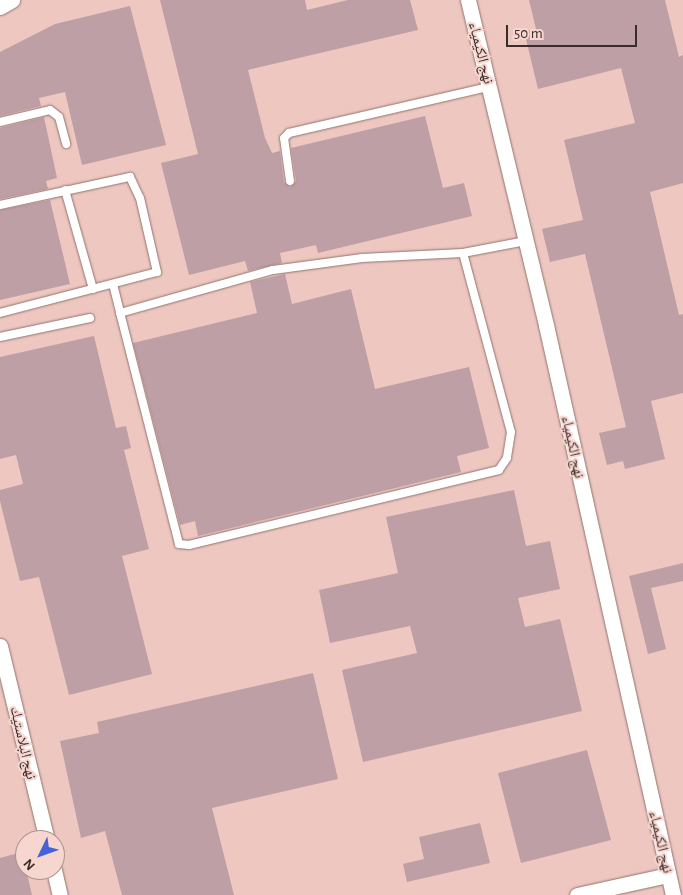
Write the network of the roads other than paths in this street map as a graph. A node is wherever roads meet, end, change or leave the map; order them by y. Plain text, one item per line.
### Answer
1 (12, 0) edge
2 (468, 0) edge
3 (0, 7) edge
4 (489, 86) junction
5 (0, 122) edge
6 (66, 144) dead end
7 (290, 181) dead end
8 (65, 190) junction
9 (0, 205) edge
10 (526, 241) junction
11 (463, 253) junction
12 (113, 284) junction
13 (94, 289) junction
14 (0, 313) edge
15 (120, 313) junction
16 (90, 318) dead end
17 (0, 337) edge
18 (0, 646) edge
19 (44, 830) edge
20 (668, 875) junction
21 (56, 880) edge
22 (60, 895) edge
23 (576, 895) edge
24 (674, 895) edge

1 - 3 street
2 - 4 street, نهج الكيمياء
4 - 7 lane
4 - 10 street, نهج الكيمياء
5 - 6 lane
8 - 9 lane
8 - 12 lane
8 - 13 lane
10 - 11 lane
10 - 20 street, نهج الكيمياء
11 - 15 lane
11 - 15 lane
12 - 13 lane
12 - 15 lane
13 - 14 lane
16 - 17 lane
18 - 19 street, نهج البلاستيك
20 - 23 street
20 - 24 street, نهج الكيمياء
21 - 22 street

